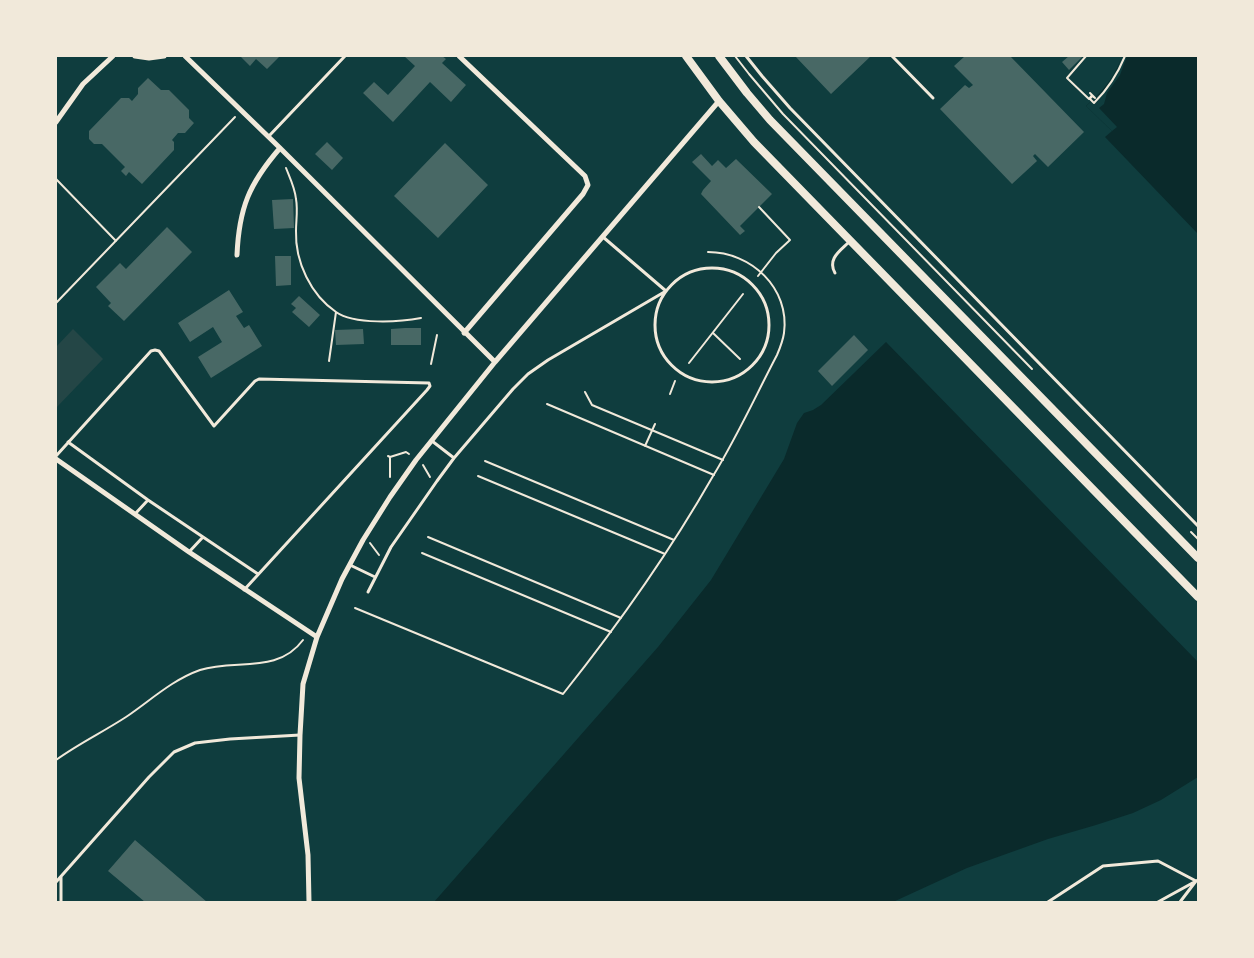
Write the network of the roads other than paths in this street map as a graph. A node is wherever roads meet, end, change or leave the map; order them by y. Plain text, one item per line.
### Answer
1 (113, 56) edge
2 (135, 56) edge
3 (164, 56) edge
4 (185, 56) edge
5 (345, 56) edge
6 (459, 56) edge
7 (686, 56) edge
8 (719, 56) edge
9 (746, 56) edge
10 (892, 56) edge
11 (933, 98) dead end
12 (719, 102) junction
13 (56, 122) edge
14 (269, 136) junction
15 (280, 148) junction
16 (603, 237) junction
17 (851, 241) junction
18 (237, 255) dead end
19 (835, 273) dead end
20 (666, 291) junction
21 (464, 333) junction
22 (495, 362) junction
23 (432, 441) junction
24 (68, 442) junction
25 (56, 457) edge
26 (454, 458) junction
27 (148, 500) junction
28 (135, 514) junction
29 (1198, 526) edge
30 (203, 537) junction
31 (189, 552) junction
32 (1198, 558) edge
33 (350, 565) junction
34 (258, 574) junction
35 (375, 577) junction
36 (244, 590) junction
37 (368, 592) dead end
38 (1198, 597) edge
39 (317, 638) junction
40 (300, 735) junction
41 (61, 876) junction
42 (1197, 881) edge
43 (56, 882) edge
44 (61, 903) edge
45 (309, 903) edge
46 (1048, 903) edge
47 (1158, 903) edge
48 (1180, 903) edge

1 - 13 street
2 - 3 street
4 - 14 street
5 - 14 lane
6 - 21 street
7 - 12 main road
8 - 32 main road
9 - 29 lane
10 - 11 lane
12 - 16 street
12 - 17 main road
14 - 15 street
15 - 18 street
15 - 21 street
16 - 20 lane
16 - 22 street
17 - 19 lane
17 - 38 main road
20 - 20 lane
20 - 26 lane
21 - 22 street
22 - 23 street
23 - 26 lane
23 - 33 street
24 - 25 lane
24 - 27 lane
24 - 34 lane
25 - 28 street
26 - 35 lane
27 - 28 lane
27 - 30 lane
28 - 31 street
30 - 31 lane
30 - 34 lane
31 - 36 street
33 - 35 lane
33 - 39 street
34 - 36 lane
35 - 37 lane
36 - 39 street
39 - 40 street
40 - 41 lane
40 - 45 street
41 - 43 lane
41 - 44 lane
42 - 46 lane
42 - 47 lane
42 - 48 lane

